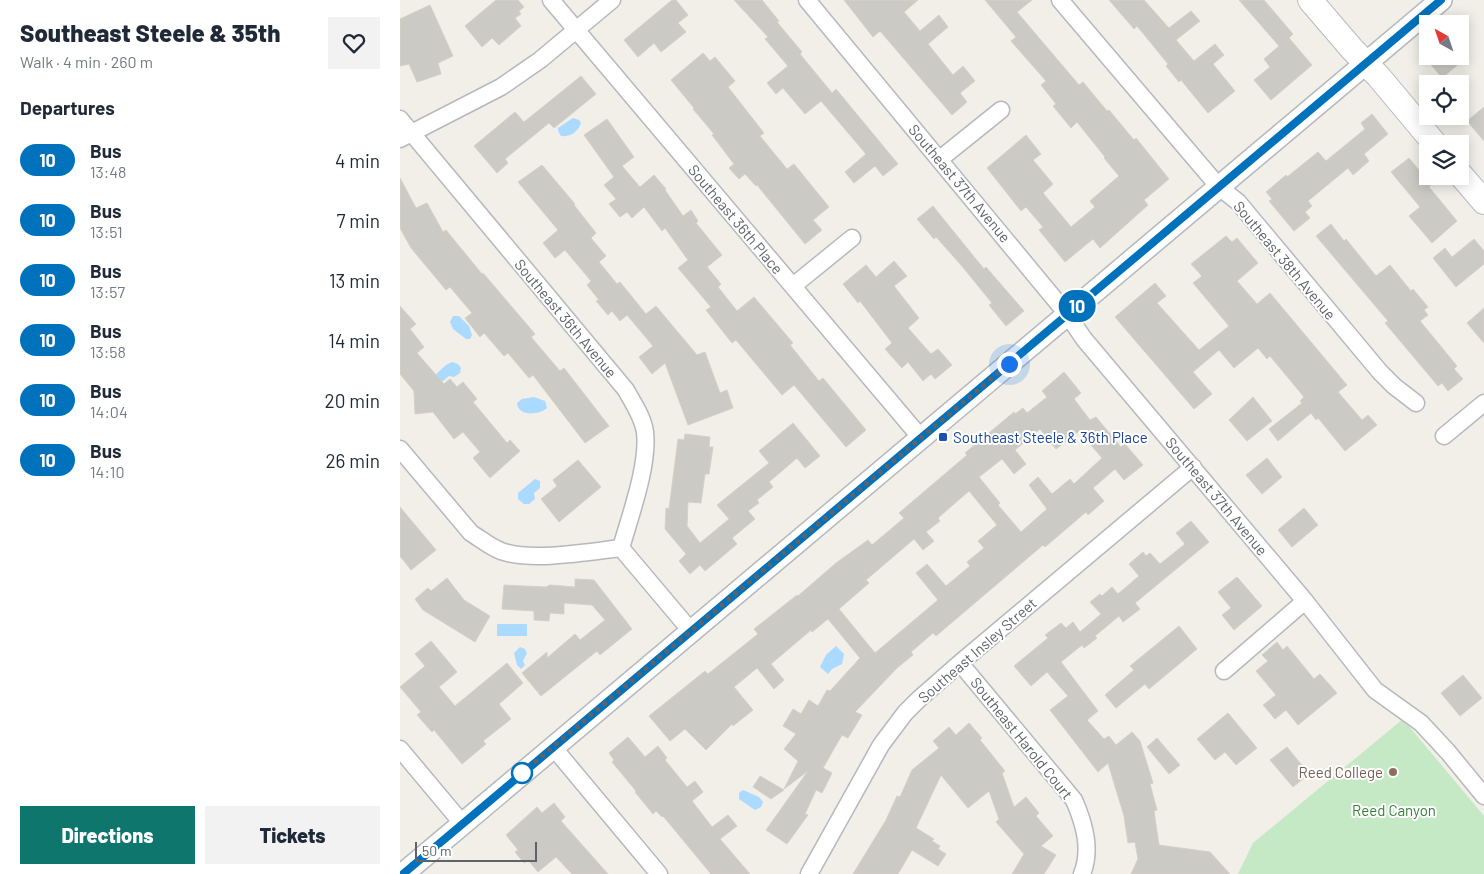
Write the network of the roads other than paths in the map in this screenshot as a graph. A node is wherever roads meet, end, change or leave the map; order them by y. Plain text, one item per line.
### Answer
1 (551, 0) edge
2 (612, 0) edge
3 (806, 0) edge
4 (1060, 0) edge
5 (1310, 0) edge
6 (1441, 0) edge
7 (577, 30) junction
8 (1366, 63) junction
9 (1001, 110) dead end
10 (400, 119) edge
11 (1427, 135) edge
12 (406, 136) edge
13 (940, 159) junction
14 (1469, 184) edge
15 (1219, 187) junction
16 (1484, 202) edge
17 (852, 238) dead end
18 (793, 286) junction
19 (1068, 314) junction
20 (1416, 403) dead end
21 (1484, 403) edge
22 (1444, 436) dead end
23 (921, 438) junction
24 (400, 449) edge
25 (1193, 467) junction
26 (621, 548) junction
27 (1305, 601) junction
28 (691, 631) junction
29 (960, 663) junction
30 (1224, 671) dead end
31 (553, 747) junction
32 (400, 749) edge
33 (1484, 796) edge
34 (462, 823) junction
35 (403, 874) edge
36 (659, 874) edge
37 (809, 874) edge
38 (1082, 874) edge

1 - 7 street, Southeast 36th Place
2 - 7 street
3 - 13 street, Southeast 37th Avenue
4 - 15 street, Southeast 38th Avenue
5 - 8 main road
6 - 8 street
7 - 12 street
7 - 18 street, Southeast 36th Place
8 - 11 main road
8 - 15 street
9 - 13 street
10 - 12 street, Southeast 36th Avenue
12 - 26 street, Southeast 36th Avenue
13 - 19 street, Southeast 37th Avenue
14 - 16 main road
15 - 19 street
15 - 20 street, Southeast 38th Avenue
17 - 18 street
18 - 23 street, Southeast 36th Place
19 - 23 street
19 - 25 street, Southeast 37th Avenue
21 - 22 street
23 - 28 street
24 - 26 street
25 - 27 street, Southeast 37th Avenue
25 - 29 street, Southeast Insley Street
26 - 28 street
27 - 30 street
27 - 33 street, Southeast 37th Avenue
28 - 31 street
29 - 37 street, Southeast Insley Street
29 - 38 street, Southeast Harold Court
31 - 34 street
31 - 36 street
32 - 34 street
34 - 35 street

